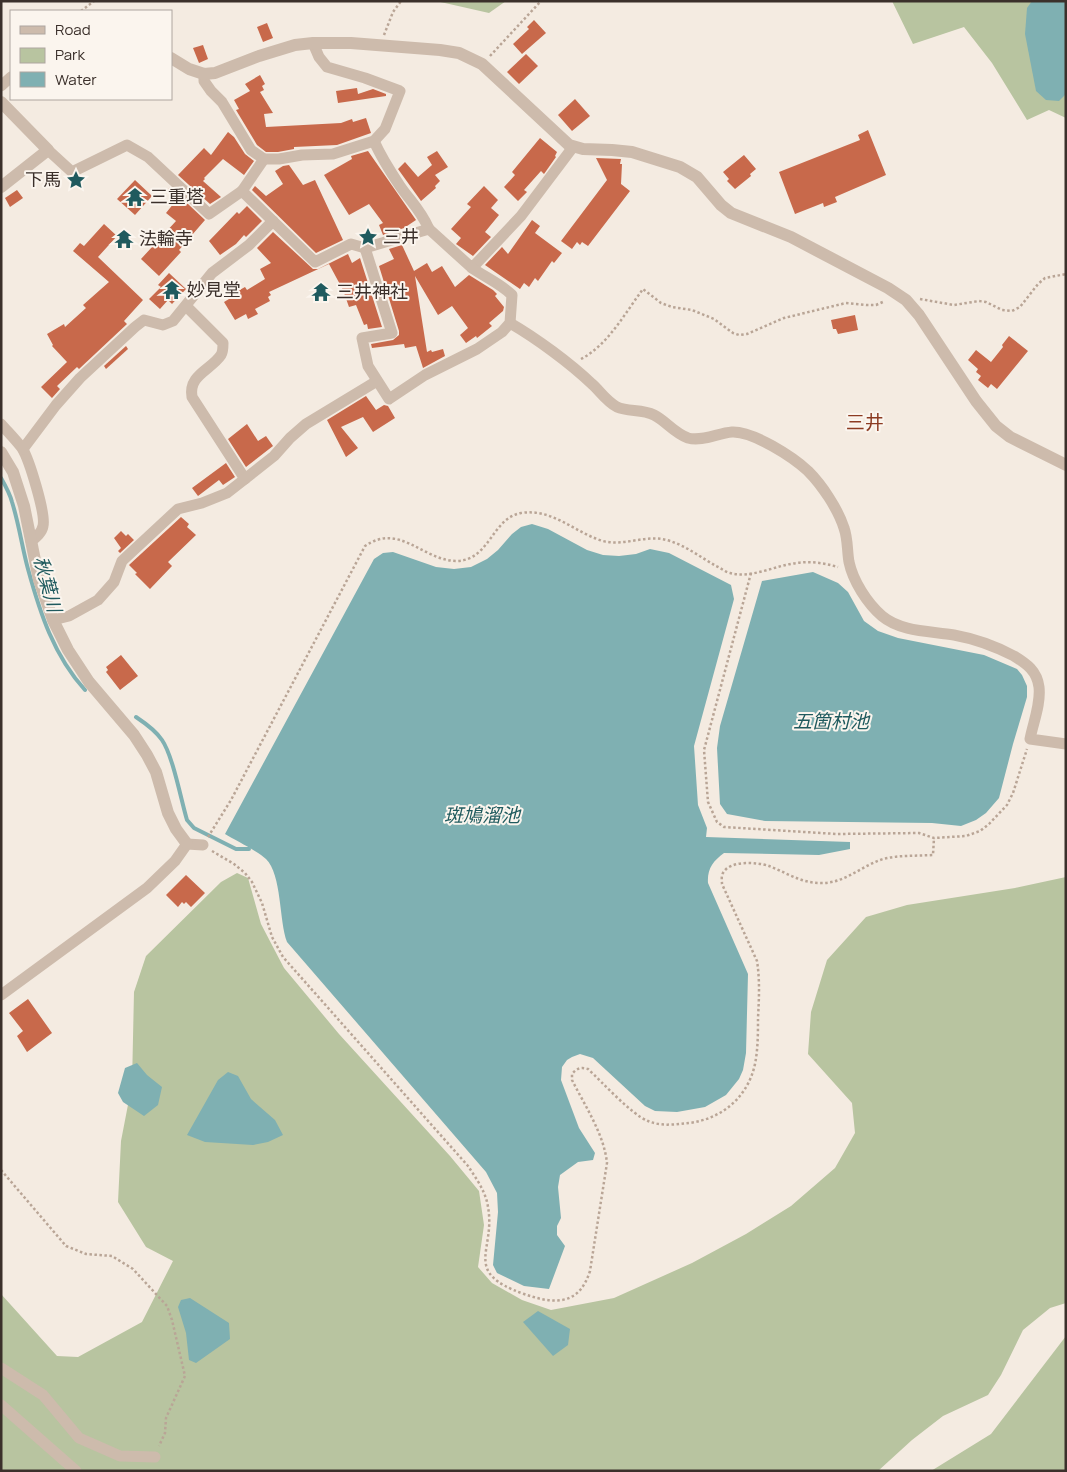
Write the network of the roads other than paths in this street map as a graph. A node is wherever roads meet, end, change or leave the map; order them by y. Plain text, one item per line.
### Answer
1 (313, 43) junction
2 (172, 59) edge
3 (204, 74) junction
4 (1, 102) edge
5 (374, 141) junction
6 (573, 147) junction
7 (48, 150) junction
8 (264, 160) junction
9 (1, 187) edge
10 (242, 191) junction
11 (273, 221) junction
12 (428, 229) junction
13 (365, 248) junction
14 (472, 268) junction
15 (186, 306) junction
16 (510, 323) junction
17 (377, 381) junction
18 (1, 424) edge
19 (23, 449) junction
20 (1, 452) edge
21 (1066, 465) edge
22 (245, 479) junction
23 (31, 540) junction
24 (53, 620) junction
25 (1066, 744) edge
26 (187, 844) junction
27 (203, 845) road end
28 (1, 995) edge
29 (1, 1368) edge
30 (1, 1405) edge
31 (155, 1457) road end
32 (76, 1471) edge

1 - 3 street
1 - 5 street
1 - 6 street
2 - 3 street
3 - 8 street
4 - 7 street
5 - 8 street
5 - 12 street
6 - 14 street
6 - 21 street
7 - 9 street
7 - 10 street
8 - 10 street
10 - 11 street
11 - 13 street
11 - 15 street
12 - 13 street
12 - 14 street
13 - 17 street
14 - 16 street
15 - 19 street
15 - 22 street
16 - 17 street
16 - 25 street
17 - 22 street
18 - 19 street
19 - 23 street
20 - 23 street
22 - 24 street
23 - 24 street
24 - 26 street
26 - 27 street
26 - 28 street
29 - 31 street
30 - 32 street

